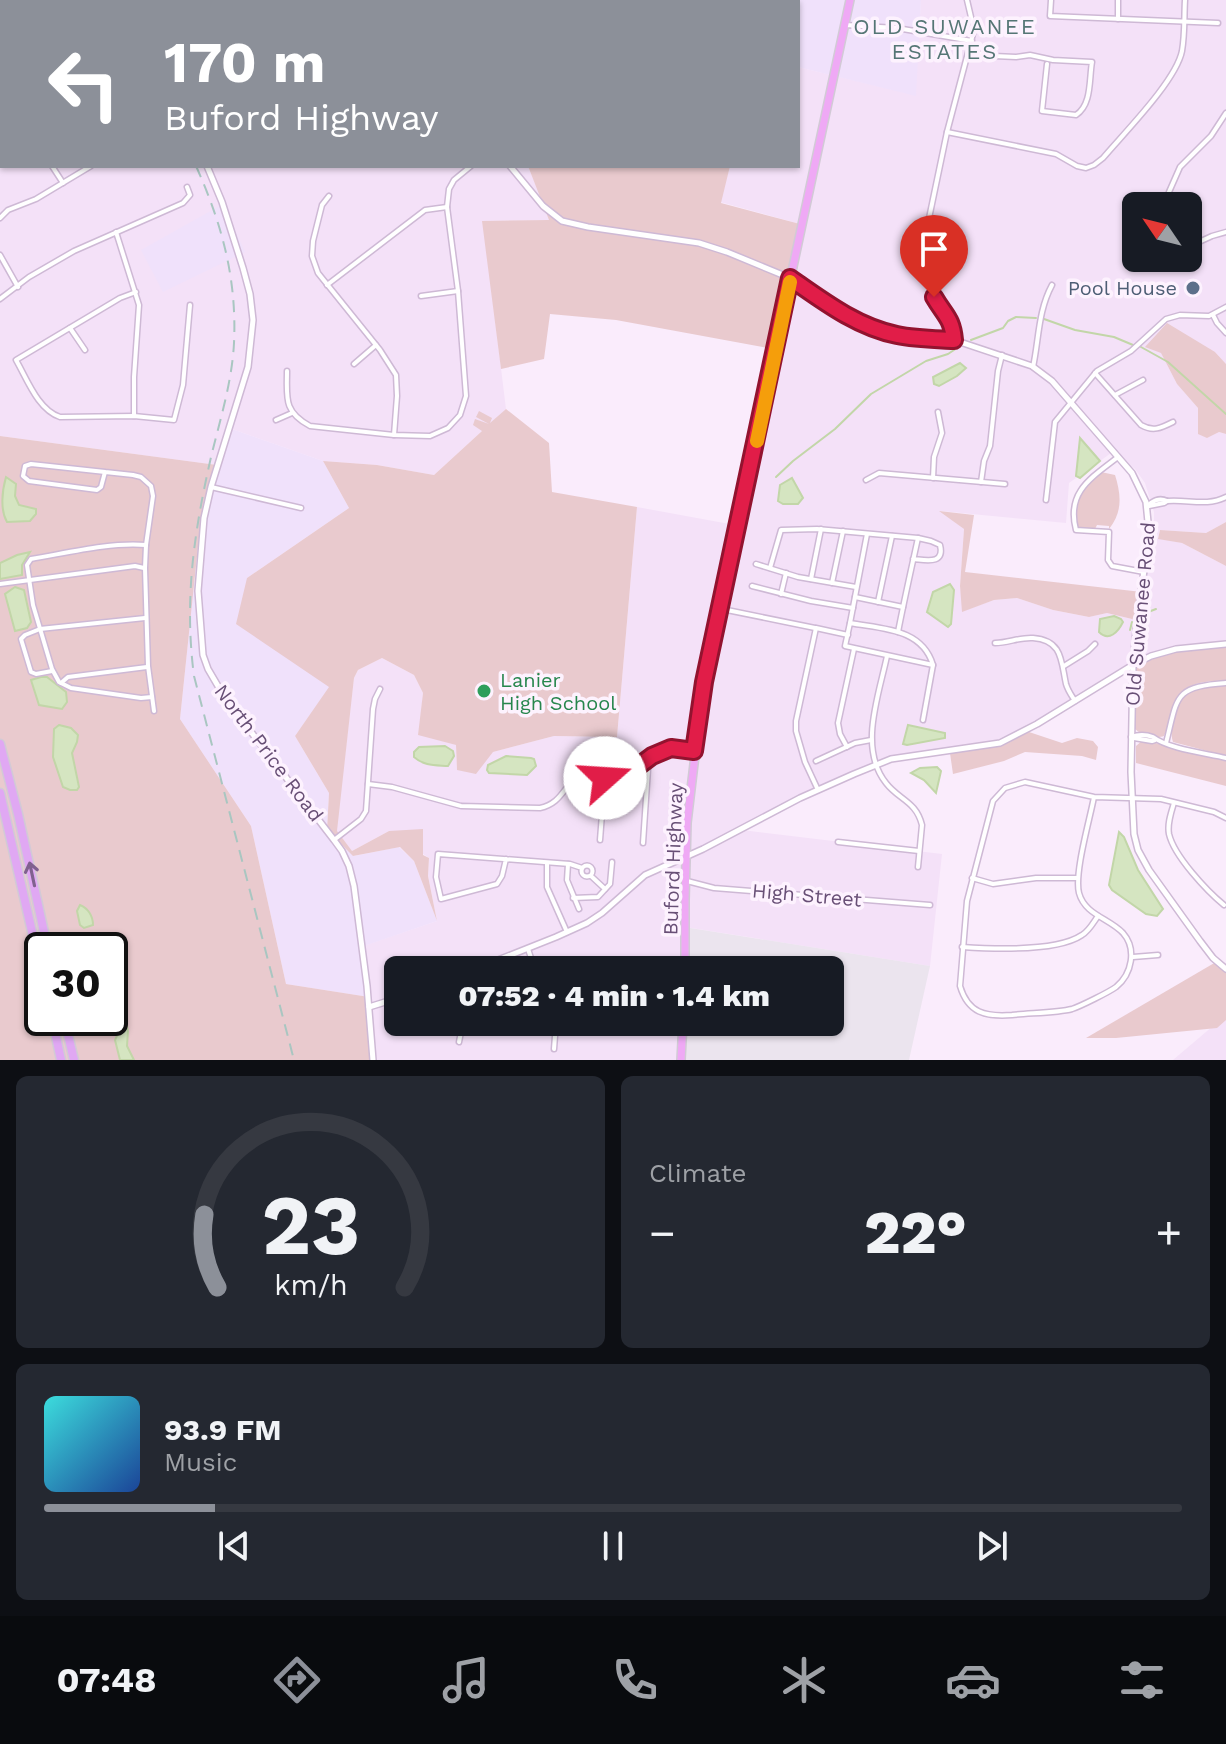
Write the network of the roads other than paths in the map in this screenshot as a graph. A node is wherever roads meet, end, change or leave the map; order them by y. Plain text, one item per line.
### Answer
1 (967, 0) edge
2 (1051, 0) edge
3 (1118, 0) edge
4 (1185, 0) edge
5 (852, 2) edge
6 (1118, 19) junction
7 (1184, 22) junction
8 (1218, 23) dead end
9 (845, 25) junction
10 (972, 41) junction
11 (970, 52) junction
12 (1047, 64) dead end
13 (1226, 113) edge
14 (947, 132) junction
15 (53, 168) edge
16 (88, 168) edge
17 (208, 168) edge
18 (469, 168) edge
19 (512, 168) edge
20 (63, 183) junction
21 (187, 187) dead end
22 (1169, 192) dead end
23 (329, 196) dead end
24 (447, 207) junction
25 (0, 218) edge
26 (116, 232) junction
27 (1226, 232) edge
28 (1202, 241) edge
29 (0, 255) edge
30 (790, 278) junction
31 (327, 285) junction
32 (1052, 285) dead end
33 (18, 287) junction
34 (458, 291) junction
35 (136, 292) junction
36 (421, 296) dead end
37 (0, 299) edge
38 (190, 305) dead end
39 (1226, 307) edge
40 (1213, 315) junction
41 (70, 328) junction
42 (1226, 333) edge
43 (954, 340) junction
44 (376, 345) junction
45 (85, 350) dead end
46 (1002, 355) junction
47 (354, 364) dead end
48 (1033, 367) junction
49 (287, 371) dead end
50 (1095, 373) junction
51 (1143, 380) dead end
52 (1115, 395) junction
53 (1072, 403) junction
54 (938, 412) dead end
55 (292, 413) junction
56 (134, 416) junction
57 (276, 420) dead end
58 (1173, 422) dead end
59 (394, 435) junction
60 (1118, 457) junction
61 (105, 472) junction
62 (933, 478) junction
63 (866, 480) dead end
64 (981, 482) junction
65 (1005, 484) dead end
66 (211, 487) junction
67 (1226, 497) edge
68 (1046, 500) dead end
69 (1147, 506) junction
70 (301, 508) dead end
71 (821, 529) junction
72 (843, 531) junction
73 (867, 534) junction
74 (892, 536) junction
75 (918, 538) junction
76 (146, 545) junction
77 (913, 559) junction
78 (756, 564) dead end
79 (145, 568) junction
80 (770, 568) junction
81 (1144, 572) junction
82 (786, 573) junction
83 (811, 579) junction
84 (29, 581) junction
85 (832, 583) junction
86 (1, 584) edge
87 (752, 586) dead end
88 (856, 587) junction
89 (781, 594) junction
90 (855, 597) junction
91 (878, 602) junction
92 (903, 607) junction
93 (853, 608) junction
94 (719, 609) junction
95 (145, 618) junction
96 (850, 623) junction
97 (816, 628) junction
98 (40, 629) junction
99 (898, 632) junction
100 (848, 635) junction
101 (995, 643) dead end
102 (1095, 644) dead end
103 (1226, 644) edge
104 (854, 648) junction
105 (887, 656) junction
106 (933, 665) junction
107 (1133, 665) junction
108 (1064, 666) junction
109 (148, 667) junction
110 (52, 671) junction
111 (61, 683) junction
112 (1226, 683) edge
113 (380, 689) dead end
114 (152, 697) junction
115 (1075, 701) junction
116 (154, 711) dead end
117 (923, 720) dead end
118 (1131, 737) junction
119 (871, 740) junction
120 (1166, 743) junction
121 (0, 744) edge
122 (847, 747) junction
123 (694, 751) junction
124 (1226, 758) edge
125 (816, 761) dead end
126 (643, 762) junction
127 (876, 765) junction
128 (605, 775) junction
129 (368, 784) junction
130 (818, 790) junction
131 (0, 793) edge
132 (1094, 797) junction
133 (1132, 798) junction
134 (1174, 803) junction
135 (1226, 818) edge
136 (334, 840) junction
137 (600, 840) dead end
138 (838, 842) dead end
139 (643, 843) dead end
140 (919, 851) junction
141 (686, 857) junction
142 (506, 859) junction
143 (547, 862) junction
144 (612, 862) dead end
145 (568, 864) junction
146 (918, 867) dead end
147 (972, 878) junction
148 (1077, 878) junction
149 (685, 880) junction
150 (605, 889) junction
151 (573, 898) junction
152 (930, 905) dead end
153 (1224, 905) edge
154 (579, 909) dead end
155 (1098, 916) junction
156 (32, 932) edge
157 (44, 932) edge
158 (567, 932) junction
159 (962, 947) junction
160 (528, 949) junction
161 (1158, 955) dead end
162 (510, 956) edge
163 (530, 956) edge
164 (685, 956) edge
165 (1133, 957) junction
166 (1226, 969) edge
167 (384, 1002) edge
168 (369, 1007) junction
169 (56, 1036) edge
170 (68, 1036) edge
171 (460, 1036) edge
172 (555, 1036) edge
173 (682, 1036) edge
174 (459, 1042) dead end
175 (554, 1049) dead end
176 (61, 1060) edge
177 (74, 1060) edge
178 (373, 1060) edge
179 (681, 1060) edge

1 - 10 street
2 - 6 street
3 - 6 street
4 - 7 street
5 - 9 main road, Buford Highway
6 - 7 street
7 - 8 street
7 - 14 street
9 - 10 street
9 - 30 main road, Buford Highway
10 - 11 street
11 - 12 street
11 - 14 street
13 - 22 street
14 - 43 street
15 - 20 street
16 - 20 street
17 - 66 street, North Price Road
18 - 24 street
19 - 30 street, Old Suwanee Road
20 - 25 street
21 - 26 street
23 - 31 street
24 - 31 street
24 - 34 street
26 - 33 street
26 - 35 street
27 - 28 street
29 - 33 street
30 - 43 street, Old Suwanee Road
30 - 94 main road, Buford Highway
31 - 44 street
32 - 48 street
33 - 37 street
34 - 36 street
34 - 59 street
35 - 41 street
35 - 56 street
38 - 56 street
39 - 40 street
40 - 42 street
40 - 50 street
41 - 45 street
41 - 56 street
43 - 46 street, Old Suwanee Road
44 - 47 street
44 - 59 street
46 - 48 street, Old Suwanee Road
46 - 64 street
48 - 53 street, Old Suwanee Road
49 - 55 street
50 - 52 street
50 - 53 street
51 - 52 street
52 - 58 street
53 - 60 street, Old Suwanee Road
53 - 68 street
54 - 62 street
55 - 57 street
55 - 59 street
60 - 69 street, Old Suwanee Road
60 - 81 street
61 - 61 street
61 - 76 street
62 - 63 street
62 - 64 street
64 - 65 street
66 - 70 street
66 - 136 street, North Price Road
67 - 69 street
69 - 81 street, Old Suwanee Road
71 - 72 street
71 - 80 street
71 - 83 street
72 - 73 street
72 - 85 street
73 - 74 street
73 - 88 street
74 - 75 street
74 - 91 street
75 - 77 street
75 - 77 street
76 - 79 street
76 - 84 street
77 - 92 street
78 - 80 street
79 - 84 street
79 - 95 street
80 - 82 street
81 - 107 street, Old Suwanee Road
82 - 83 street
82 - 89 street
83 - 85 street
84 - 86 street
84 - 98 street
85 - 88 street
87 - 89 street
88 - 90 street
89 - 93 street
90 - 91 street
90 - 93 street
91 - 92 street
92 - 99 street
93 - 96 street
94 - 97 street
94 - 123 main road, Buford Highway
95 - 98 street
95 - 109 street
96 - 99 street
96 - 100 street
97 - 100 street
97 - 130 street
98 - 110 street
98 - 110 street
99 - 106 street
100 - 104 street
101 - 108 street
102 - 108 street
103 - 107 street
104 - 105 street
104 - 122 street
105 - 106 street
105 - 119 street
106 - 117 street
107 - 115 street
107 - 118 street, Old Suwanee Road
108 - 115 street
109 - 111 street
109 - 114 street
110 - 111 street
111 - 114 street
112 - 120 street
113 - 129 street
114 - 116 street
115 - 127 street
118 - 120 street
118 - 133 street, Old Suwanee Road
119 - 122 street
119 - 127 street
120 - 124 street
157 -> 121 highway
122 - 125 street
123 - 126 street
123 - 141 main road, Buford Highway
126 - 128 street
126 - 139 street
127 - 130 street
127 - 140 street
128 - 129 street
128 - 137 street
129 - 136 street
130 - 141 street
131 - 156 highway
132 - 133 street
132 - 147 street
132 - 148 street
133 - 134 street
133 - 166 street, Old Suwanee Road
134 - 135 street
134 - 153 street
136 - 168 street, North Price Road
138 - 140 street
140 - 146 street
141 - 149 main road, Buford Highway
141 - 158 street
142 - 142 street
142 - 143 street
143 - 145 street
143 - 158 street
144 - 150 street
145 - 150 street
145 - 151 street
147 - 148 street
147 - 159 street
148 - 155 street
149 - 152 street, High Street
149 - 164 main road, Buford Highway
150 - 151 street
151 - 154 street
155 - 159 street
155 - 165 street
158 - 160 street
159 - 165 street
160 - 162 street
160 - 163 street
161 - 165 street
167 - 168 street
168 - 178 street, North Price Road
169 - 176 highway
170 - 177 highway
171 - 174 street
172 - 175 street
173 - 179 main road

